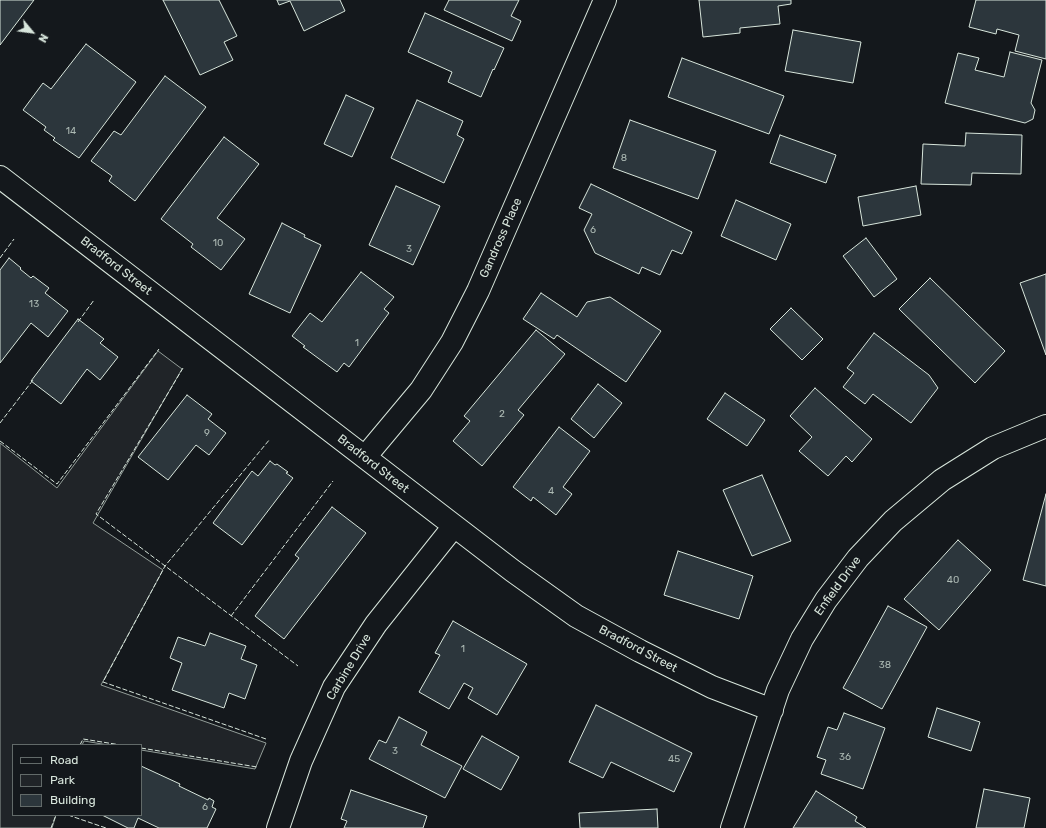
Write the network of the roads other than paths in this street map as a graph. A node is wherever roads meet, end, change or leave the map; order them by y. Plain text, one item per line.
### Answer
1 (605, 0) edge
2 (0, 177) edge
3 (1046, 426) edge
4 (364, 457) junction
5 (454, 526) junction
6 (772, 710) junction
7 (278, 828) edge
8 (732, 828) edge

1 - 4 street, Gandross Place
2 - 4 street, Bradford Street
3 - 6 street, Enfield Drive
4 - 5 street, Bradford Street
5 - 6 street, Bradford Street
5 - 7 street, Carbine Drive
6 - 8 street, Enfield Drive

